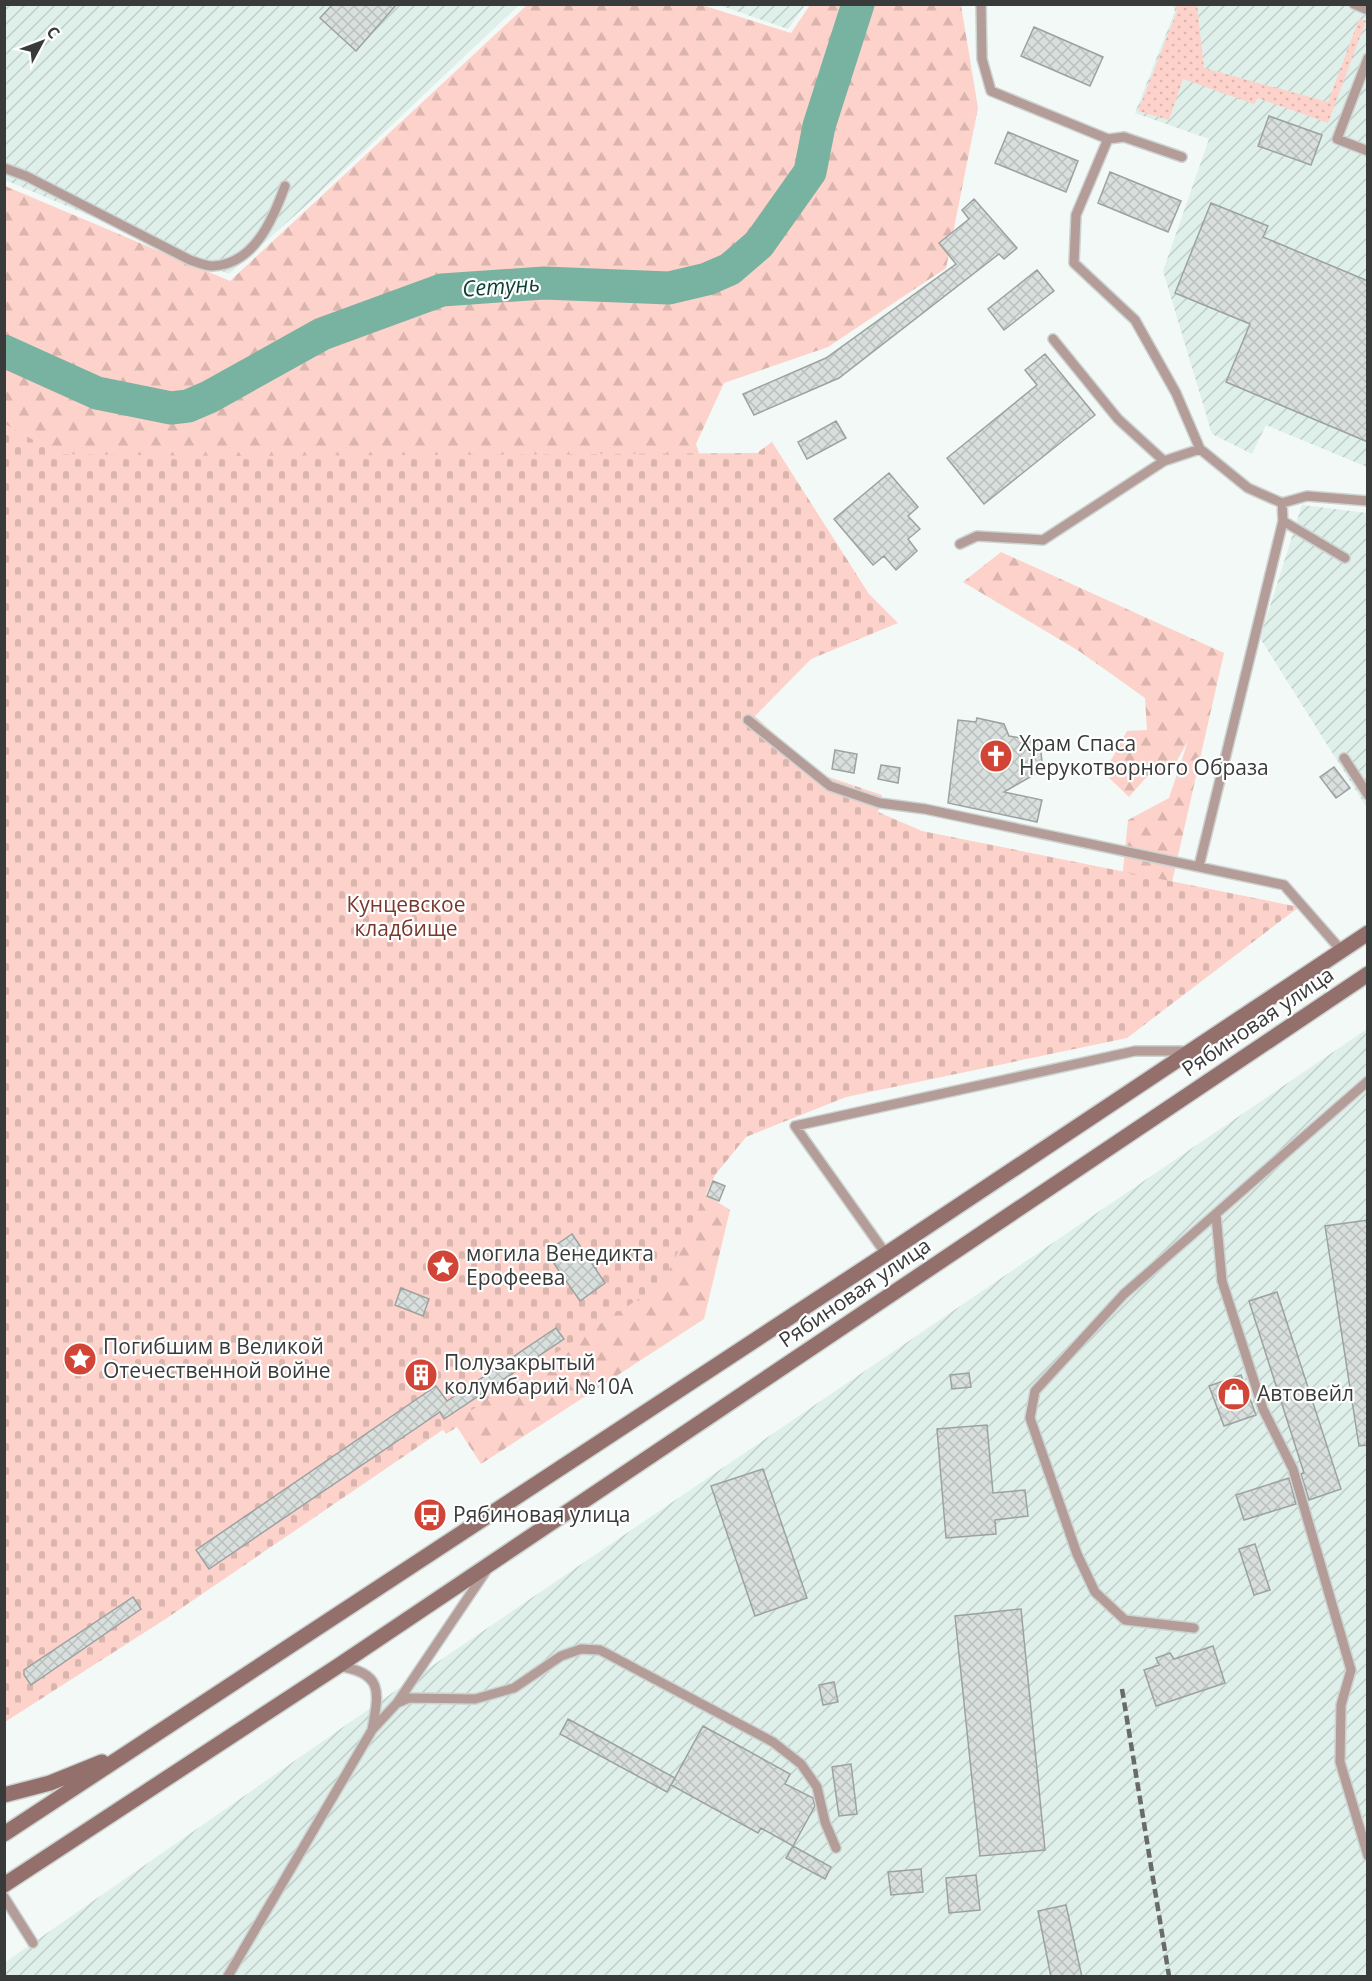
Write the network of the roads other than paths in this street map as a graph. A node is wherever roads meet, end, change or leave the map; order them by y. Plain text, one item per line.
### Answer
1 (981, 4) edge
2 (1355, 5) edge
3 (1368, 9) edge
4 (1368, 58) edge
5 (1108, 139) junction
6 (1368, 151) edge
7 (1182, 157) dead end
8 (4, 168) edge
9 (285, 186) dead end
10 (1053, 339) dead end
11 (1200, 449) junction
12 (1164, 461) junction
13 (1368, 501) edge
14 (1282, 503) junction
15 (1283, 520) junction
16 (960, 544) dead end
17 (1345, 558) dead end
18 (748, 720) dead end
19 (1344, 758) dead end
20 (1368, 795) edge
21 (1199, 866) junction
22 (1368, 933) edge
23 (1341, 950) junction
24 (1368, 974) edge
25 (1191, 1051) junction
26 (1368, 1081) edge
27 (1216, 1215) junction
28 (886, 1254) junction
29 (493, 1562) junction
30 (1194, 1628) dead end
31 (338, 1666) junction
32 (397, 1703) junction
33 (372, 1730) junction
34 (133, 1750) junction
35 (4, 1795) edge
36 (4, 1834) edge
37 (836, 1848) dead end
38 (1368, 1856) edge
39 (4, 1886) edge
40 (4, 1897) edge
41 (33, 1943) dead end
42 (228, 1977) edge

1 - 5 lane
2 - 3 lane
4 - 6 lane
5 - 7 lane
5 - 11 lane
8 - 9 lane
10 - 12 lane
11 - 12 lane
11 - 14 lane
12 - 16 lane
13 - 14 lane
14 - 15 lane
15 - 17 lane
15 - 21 lane
18 - 21 lane
19 - 20 lane
21 - 23 lane
22 - 23 main road, Рябиновая улица
23 - 25 main road, Рябиновая улица
24 - 29 main road, Рябиновая улица
25 - 28 main road, Рябиновая улица
25 - 28 lane
26 - 27 lane
27 - 30 lane
27 - 38 lane
28 - 34 main road, Рябиновая улица
29 - 31 main road, Рябиновая улица
29 - 32 lane
31 - 33 lane
31 - 39 main road, Рябиновая улица
32 - 33 lane
32 - 37 lane
33 - 42 lane
34 - 35 main road
34 - 36 main road, Рябиновая улица
40 - 41 lane

